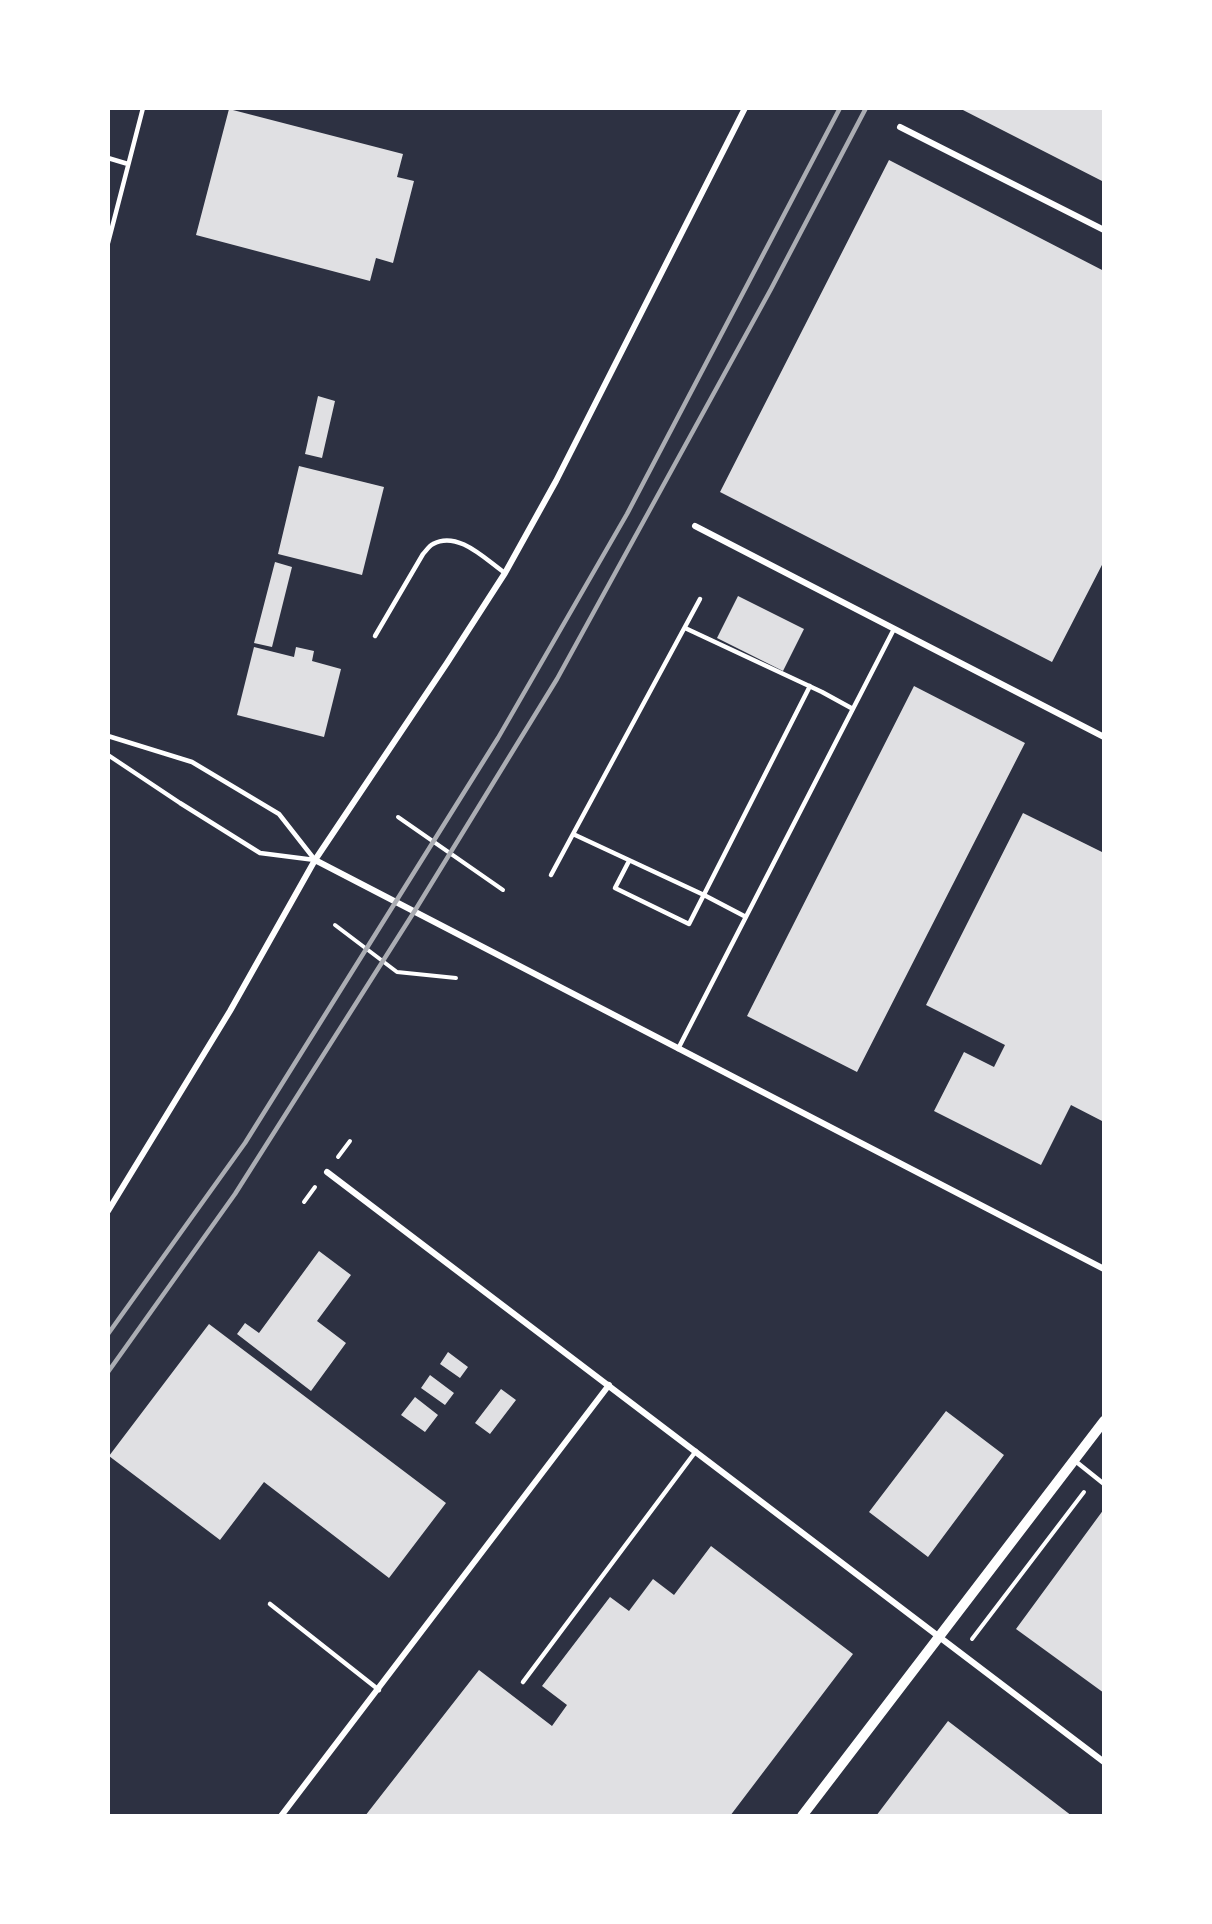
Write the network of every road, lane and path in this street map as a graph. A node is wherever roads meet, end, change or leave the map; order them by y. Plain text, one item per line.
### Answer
1 (143, 108) edge
2 (745, 108) edge
3 (900, 127) dead end
4 (108, 159) edge
5 (128, 164) junction
6 (1104, 230) edge
7 (108, 243) edge
8 (695, 526) dead end
9 (505, 573) junction
10 (700, 599) dead end
11 (685, 628) junction
12 (894, 629) junction
13 (375, 636) dead end
14 (810, 686) junction
15 (853, 710) junction
16 (108, 736) edge
17 (1104, 737) edge
18 (108, 755) edge
19 (398, 817) dead end
20 (573, 834) junction
21 (315, 860) junction
22 (629, 861) junction
23 (551, 875) dead end
24 (503, 891) dead end
25 (704, 895) junction
26 (746, 917) junction
27 (335, 925) dead end
28 (456, 978) dead end
29 (678, 1049) junction
30 (327, 1172) dead end
31 (108, 1211) edge
32 (1104, 1269) edge
33 (609, 1385) junction
34 (1104, 1421) edge
35 (696, 1451) junction
36 (1074, 1460) junction
37 (1095, 1477) junction
38 (1104, 1484) edge
39 (270, 1604) dead end
40 (939, 1637) junction
41 (961, 1654) junction
42 (523, 1682) dead end
43 (379, 1690) junction
44 (1104, 1762) edge
45 (281, 1816) edge
46 (802, 1816) edge

1 - 5 lane
2 - 9 street
3 - 6 street
4 - 5 lane
5 - 7 lane
8 - 12 street
9 - 13 lane
9 - 21 street
10 - 11 lane
11 - 14 lane
11 - 20 lane
12 - 15 lane
12 - 17 street
14 - 15 lane
14 - 25 lane
15 - 26 lane
16 - 21 lane
18 - 21 lane
19 - 24 path
20 - 22 lane
20 - 23 lane
21 - 29 street
21 - 31 street
22 - 25 lane
22 - 25 lane
25 - 26 lane
26 - 29 lane
27 - 28 path
29 - 32 street
30 - 33 street
33 - 35 street
33 - 43 street
34 - 36 street
35 - 40 street
35 - 42 lane
36 - 37 lane
36 - 40 street
37 - 38 lane
37 - 41 path
39 - 43 lane
40 - 41 street
40 - 46 street
41 - 44 street
43 - 45 street

